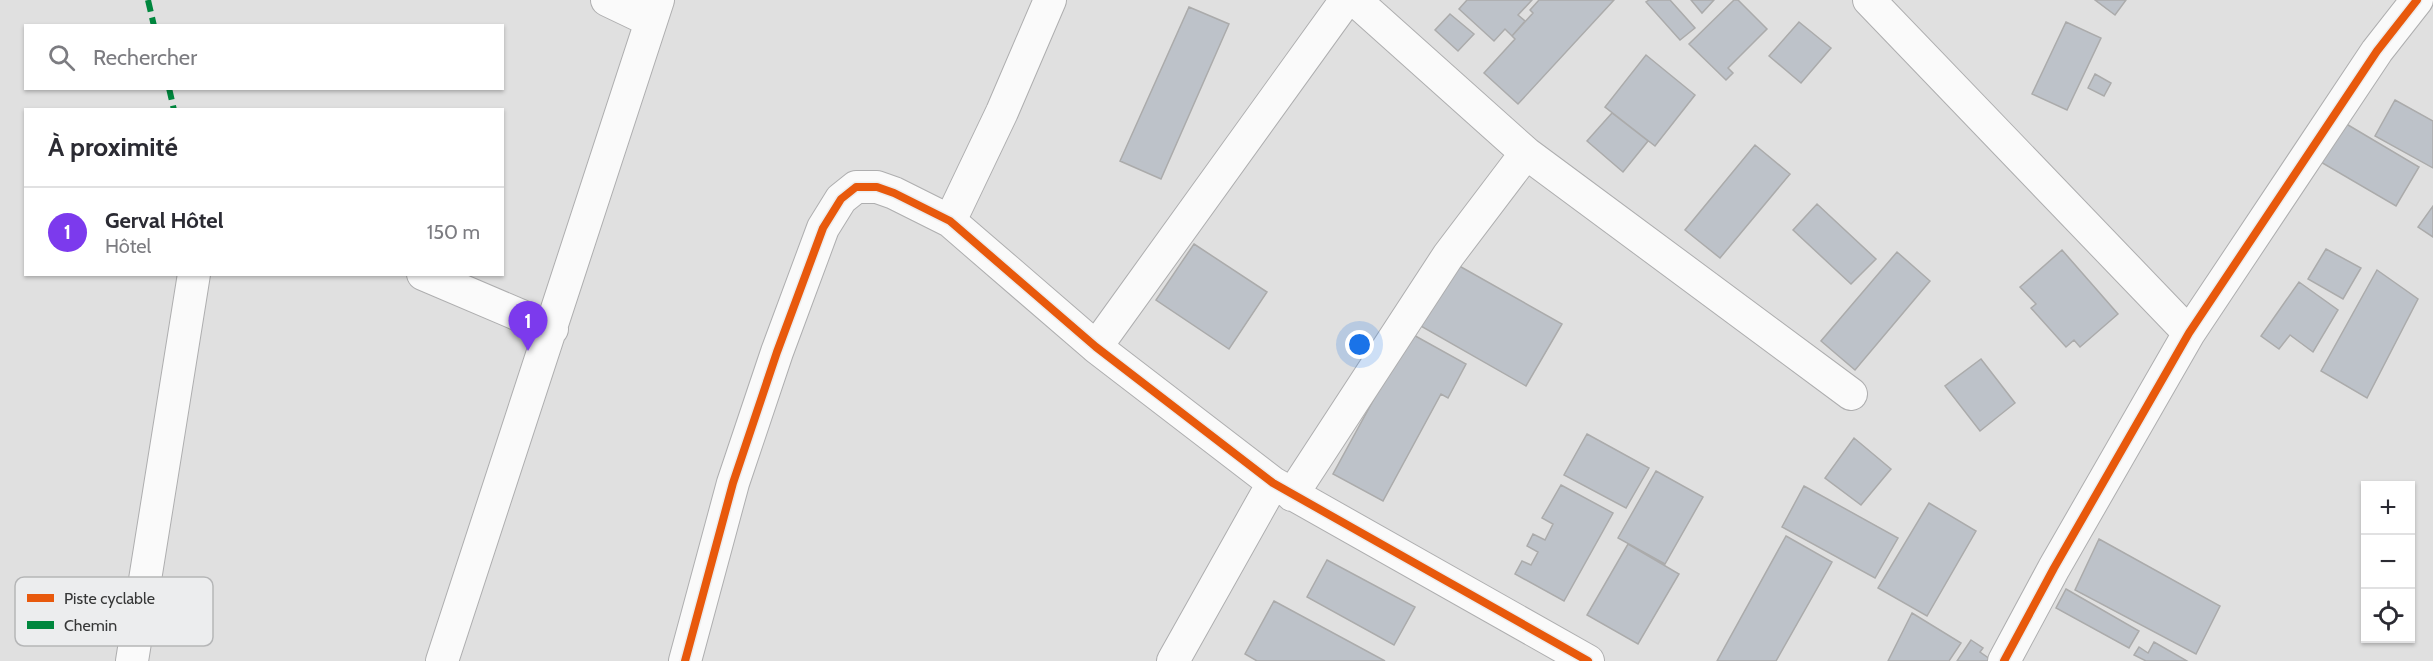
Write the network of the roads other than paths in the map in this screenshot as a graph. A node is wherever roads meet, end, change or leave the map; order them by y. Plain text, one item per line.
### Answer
1 (607, 0) edge
2 (1050, 0) edge
3 (1346, 0) edge
4 (1355, 0) edge
5 (1869, 0) edge
6 (2417, 0) edge
7 (654, 11) edge
8 (1526, 153) junction
9 (950, 221) junction
10 (194, 276) edge
11 (428, 276) edge
12 (552, 329) junction
13 (2189, 333) junction
14 (1096, 347) junction
15 (1851, 394) dead end
16 (1282, 489) junction
17 (145, 577) edge
18 (134, 646) edge
19 (132, 661) edge
20 (442, 661) edge
21 (685, 661) edge
22 (1173, 661) edge
23 (1588, 661) edge
24 (2004, 661) edge

1 - 7 street
2 - 9 street
3 - 14 street
4 - 8 street
5 - 13 street
6 - 13 street
7 - 12 street
8 - 15 street
8 - 16 street
9 - 14 street
9 - 21 street
10 - 17 street
11 - 12 street
12 - 20 street
13 - 24 street
14 - 16 street
16 - 22 street
16 - 23 street
18 - 19 street

